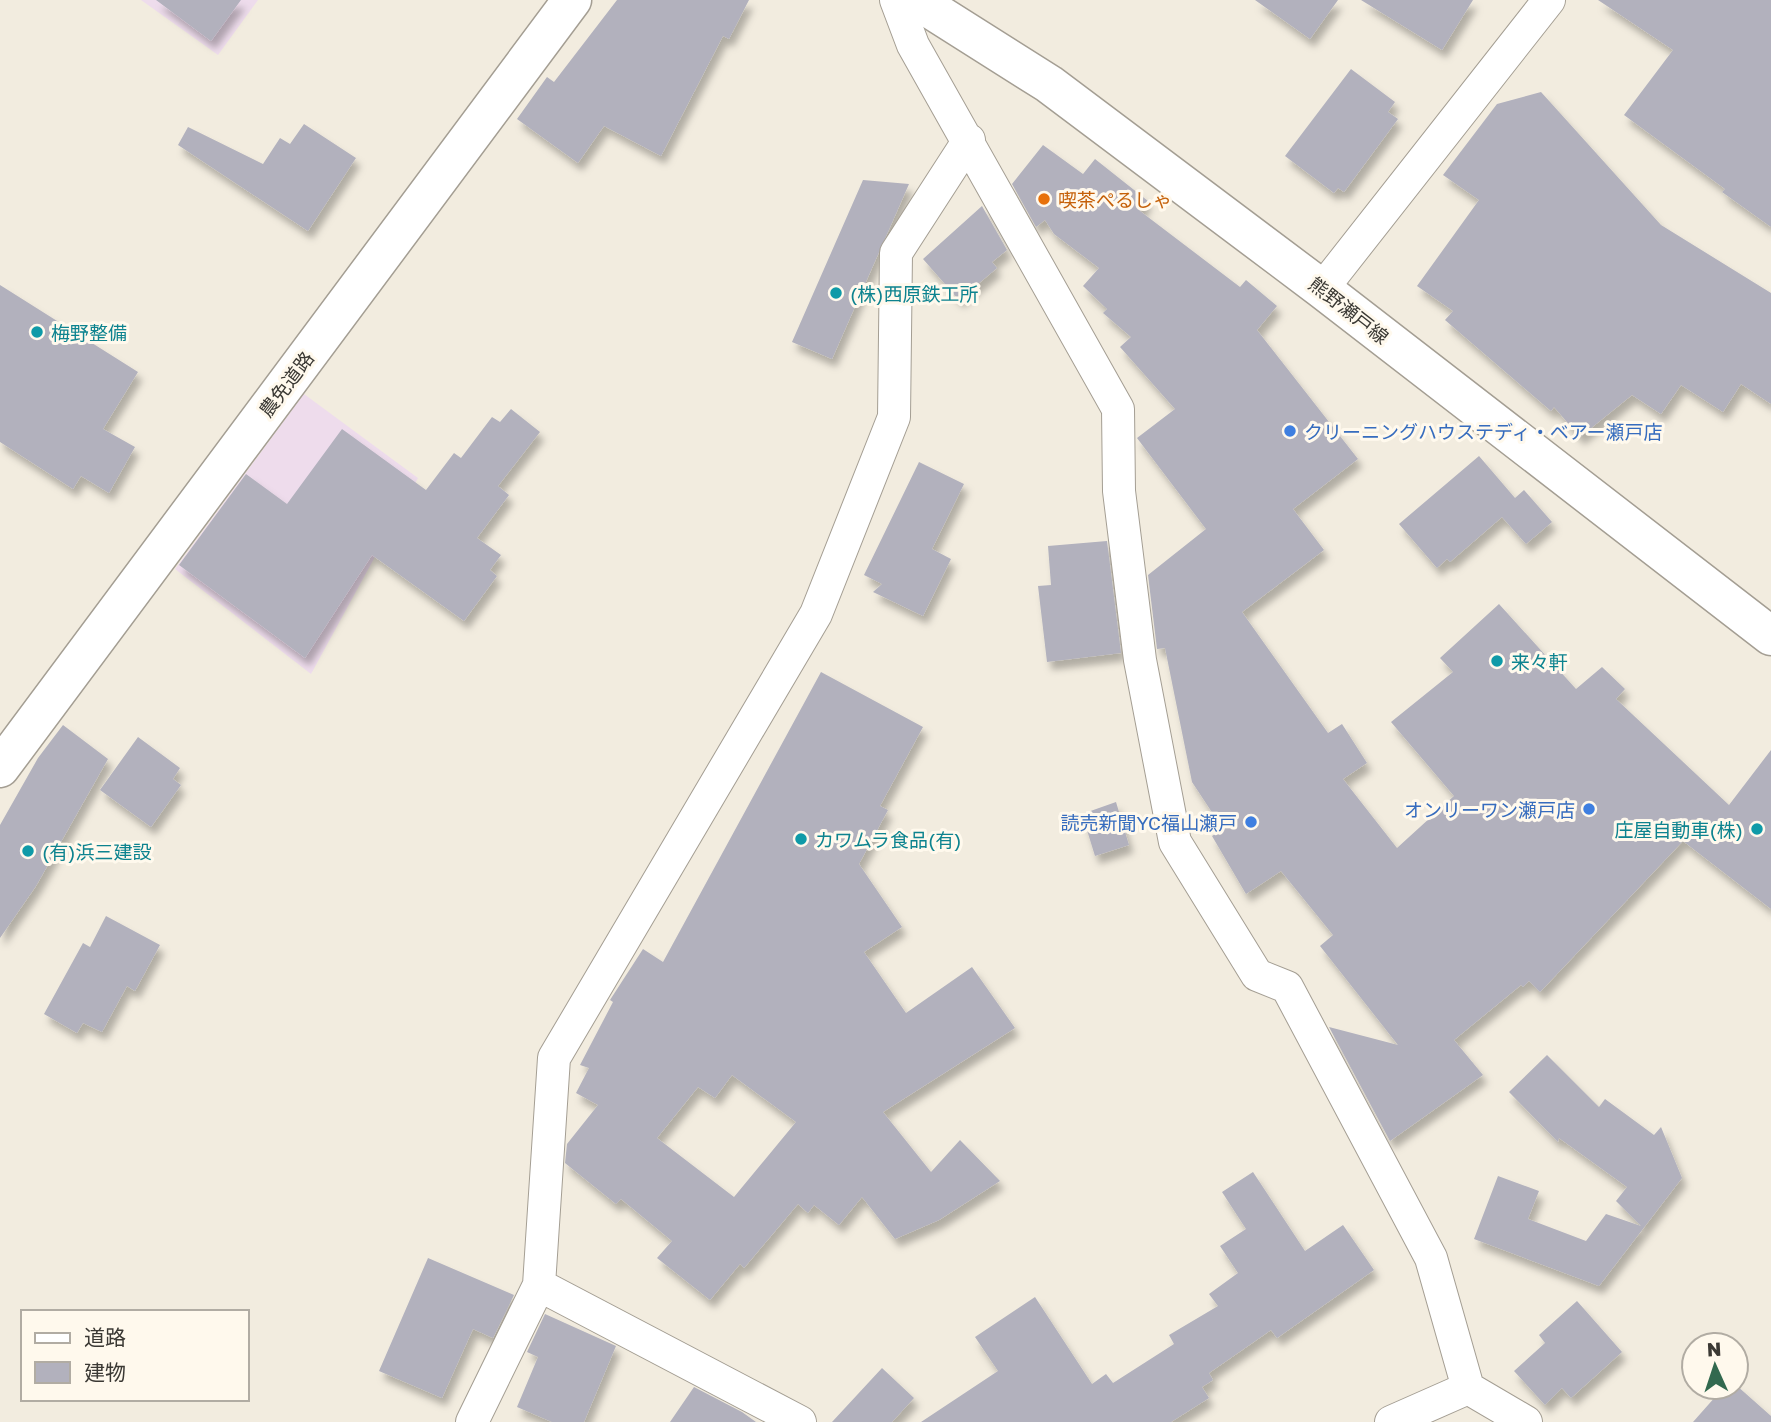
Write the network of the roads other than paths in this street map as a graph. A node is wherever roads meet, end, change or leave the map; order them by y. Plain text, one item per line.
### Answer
1 (572, 0) edge
2 (896, 0) edge
3 (916, 0) edge
4 (1549, 0) edge
5 (969, 140) junction
6 (1322, 289) junction
7 (1771, 636) edge
8 (0, 768) edge
9 (539, 1285) junction
10 (1468, 1388) junction
11 (472, 1422) edge
12 (800, 1422) edge
13 (1391, 1422) edge
14 (1526, 1422) edge

1 - 8 main road, 農免道路
2 - 5 street
3 - 6 main road, 熊野瀬戸線
4 - 6 street
5 - 9 street
5 - 10 street
6 - 7 main road, 熊野瀬戸線
9 - 11 street
9 - 12 street
10 - 13 street
10 - 14 street

